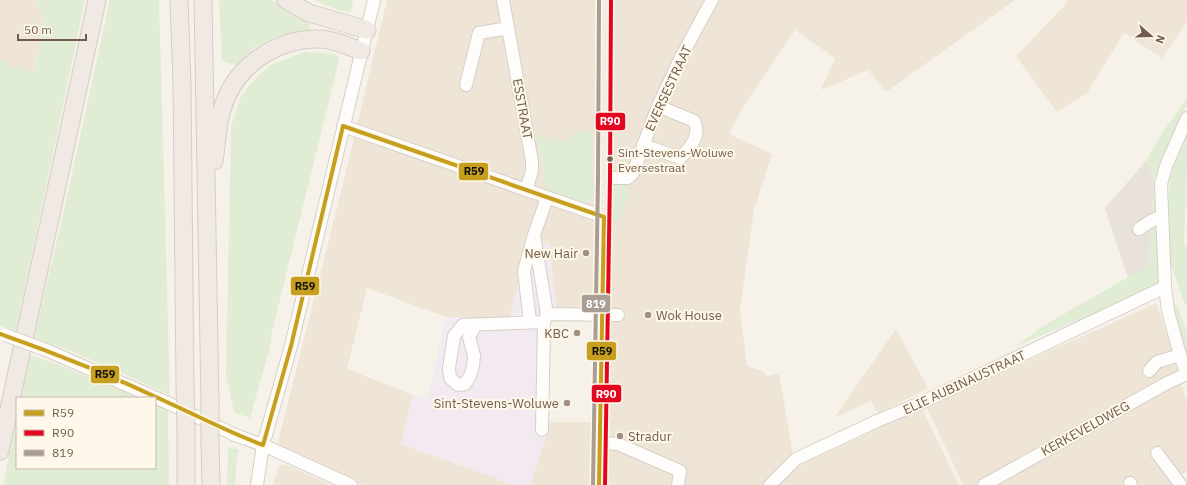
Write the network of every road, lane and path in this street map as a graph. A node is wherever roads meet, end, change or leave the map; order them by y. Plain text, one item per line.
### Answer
1 (97, 0) edge
2 (179, 0) edge
3 (203, 0) edge
4 (286, 0) edge
5 (374, 0) edge
6 (503, 0) edge
7 (606, 0) edge
8 (712, 0) edge
9 (508, 28) junction
10 (367, 30) junction
11 (361, 51) junction
12 (466, 85) dead end
13 (658, 106) junction
14 (1187, 118) edge
15 (343, 126) junction
16 (643, 145) junction
17 (604, 178) junction
18 (526, 190) junction
19 (547, 198) junction
20 (207, 213) junction
21 (1162, 216) junction
22 (604, 217) junction
23 (1139, 229) dead end
24 (534, 235) junction
25 (1165, 287) junction
26 (602, 314) junction
27 (618, 316) dead end
28 (545, 318) junction
29 (530, 322) junction
30 (476, 324) junction
31 (2, 335) edge
32 (452, 347) junction
33 (472, 347) junction
34 (1180, 356) junction
35 (19, 360) junction
36 (1149, 371) dead end
37 (1187, 374) edge
38 (0, 395) edge
39 (154, 397) edge
40 (156, 398) edge
41 (542, 430) dead end
42 (600, 443) junction
43 (263, 445) junction
44 (0, 450) edge
45 (1157, 453) dead end
46 (1182, 483) edge
47 (186, 485) edge
48 (210, 485) edge
49 (257, 485) edge
50 (351, 485) edge
51 (599, 485) edge
52 (678, 485) edge
53 (770, 485) edge
54 (984, 485) edge

1 - 35 highway
2 - 47 highway, bridge
3 - 20 highway
4 - 10 highway
5 - 10 street
6 - 9 street, ESSTRAAT
7 - 17 main road
8 - 13 street, EVERSESTRAAT
9 - 12 street
9 - 18 street, ESSTRAAT
10 - 11 street
11 - 15 street
11 - 20 highway
13 - 16 street, EVERSESTRAAT
13 - 16 street
14 - 21 street
15 - 18 street
15 - 43 street
16 - 17 street, EVERSESTRAAT
17 - 22 main road
18 - 19 street
19 - 22 street
19 - 24 street
20 - 48 highway, bridge
21 - 23 street
21 - 25 street
22 - 26 main road
24 - 28 street
24 - 29 street
25 - 34 street
25 - 53 street, ELIE AUBINAUSTRAAT
26 - 27 street
26 - 28 street
26 - 42 main road
28 - 29 street
28 - 41 street
29 - 30 street
30 - 32 street
30 - 33 street
31 - 39 street, bridge
32 - 33 street
32 - 33 street
34 - 36 street
34 - 37 street
35 - 38 highway
35 - 44 highway
37 - 54 street, KERKEVELDWEG
40 - 43 street, bridge
42 - 51 main road
42 - 52 street
43 - 49 street
43 - 50 street
45 - 46 street

